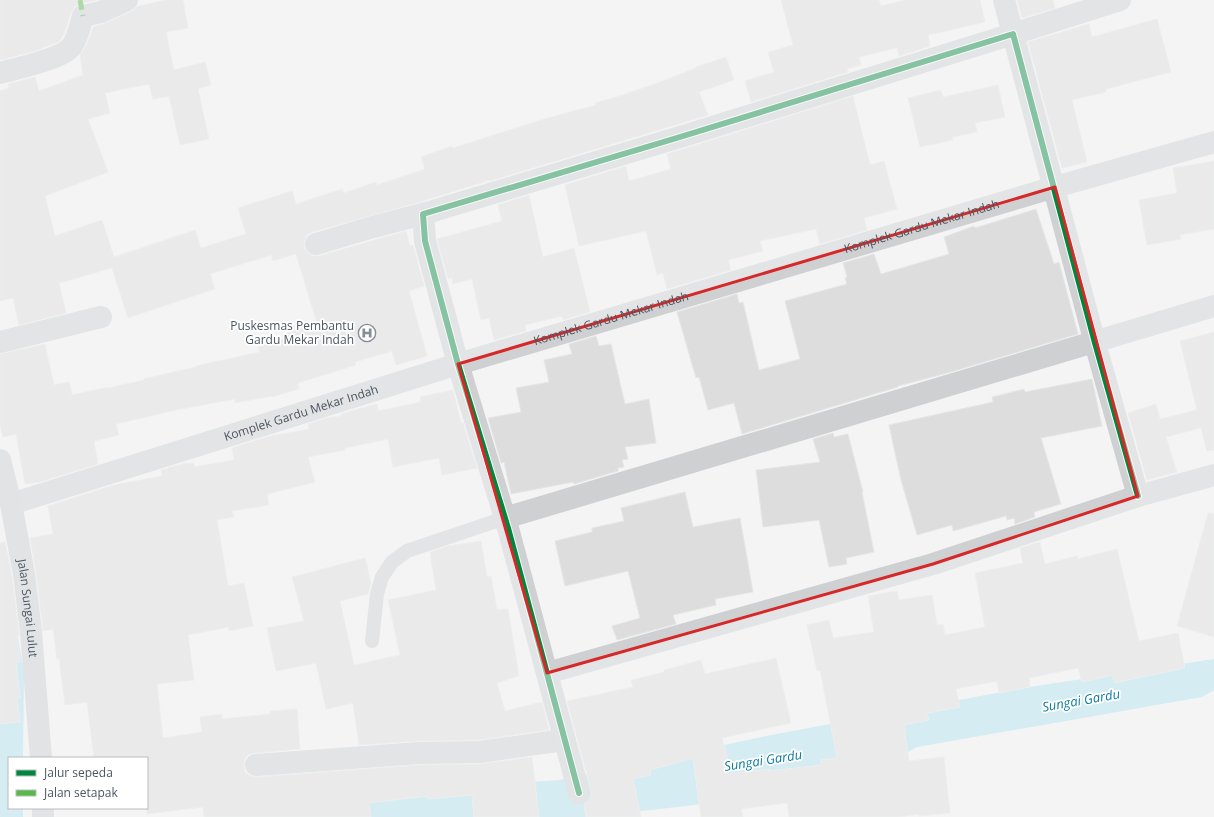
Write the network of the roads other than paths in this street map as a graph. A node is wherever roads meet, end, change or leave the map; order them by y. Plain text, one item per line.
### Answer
1 (127, 0) edge
2 (1004, 0) edge
3 (1120, 0) edge
4 (1013, 34) junction
5 (0, 73) edge
6 (1214, 142) edge
7 (1055, 187) junction
8 (424, 214) junction
9 (316, 244) dead end
10 (1214, 306) edge
11 (101, 317) dead end
12 (0, 342) edge
13 (1096, 343) junction
14 (458, 364) junction
15 (0, 460) edge
16 (1214, 475) edge
17 (1138, 496) junction
18 (10, 504) junction
19 (505, 518) junction
20 (372, 641) dead end
21 (547, 673) junction
22 (564, 740) junction
23 (41, 757) edge
24 (256, 764) dead end
25 (579, 793) dead end

1 - 5 street
2 - 4 street
3 - 4 street
4 - 7 street
4 - 8 street
6 - 7 street, Komplek Gardu Mekar Indah
7 - 13 street
7 - 14 street, Komplek Gardu Mekar Indah
8 - 9 street
8 - 14 street
10 - 13 street
11 - 12 street
13 - 17 street
13 - 19 street
14 - 18 street, Komplek Gardu Mekar Indah
14 - 19 street
15 - 18 main road, Jalan Sungai Lulut
16 - 17 street
17 - 21 street
18 - 23 main road, Jalan Sungai Lulut
19 - 20 lane
19 - 21 street
21 - 22 street
22 - 24 street
22 - 25 street

